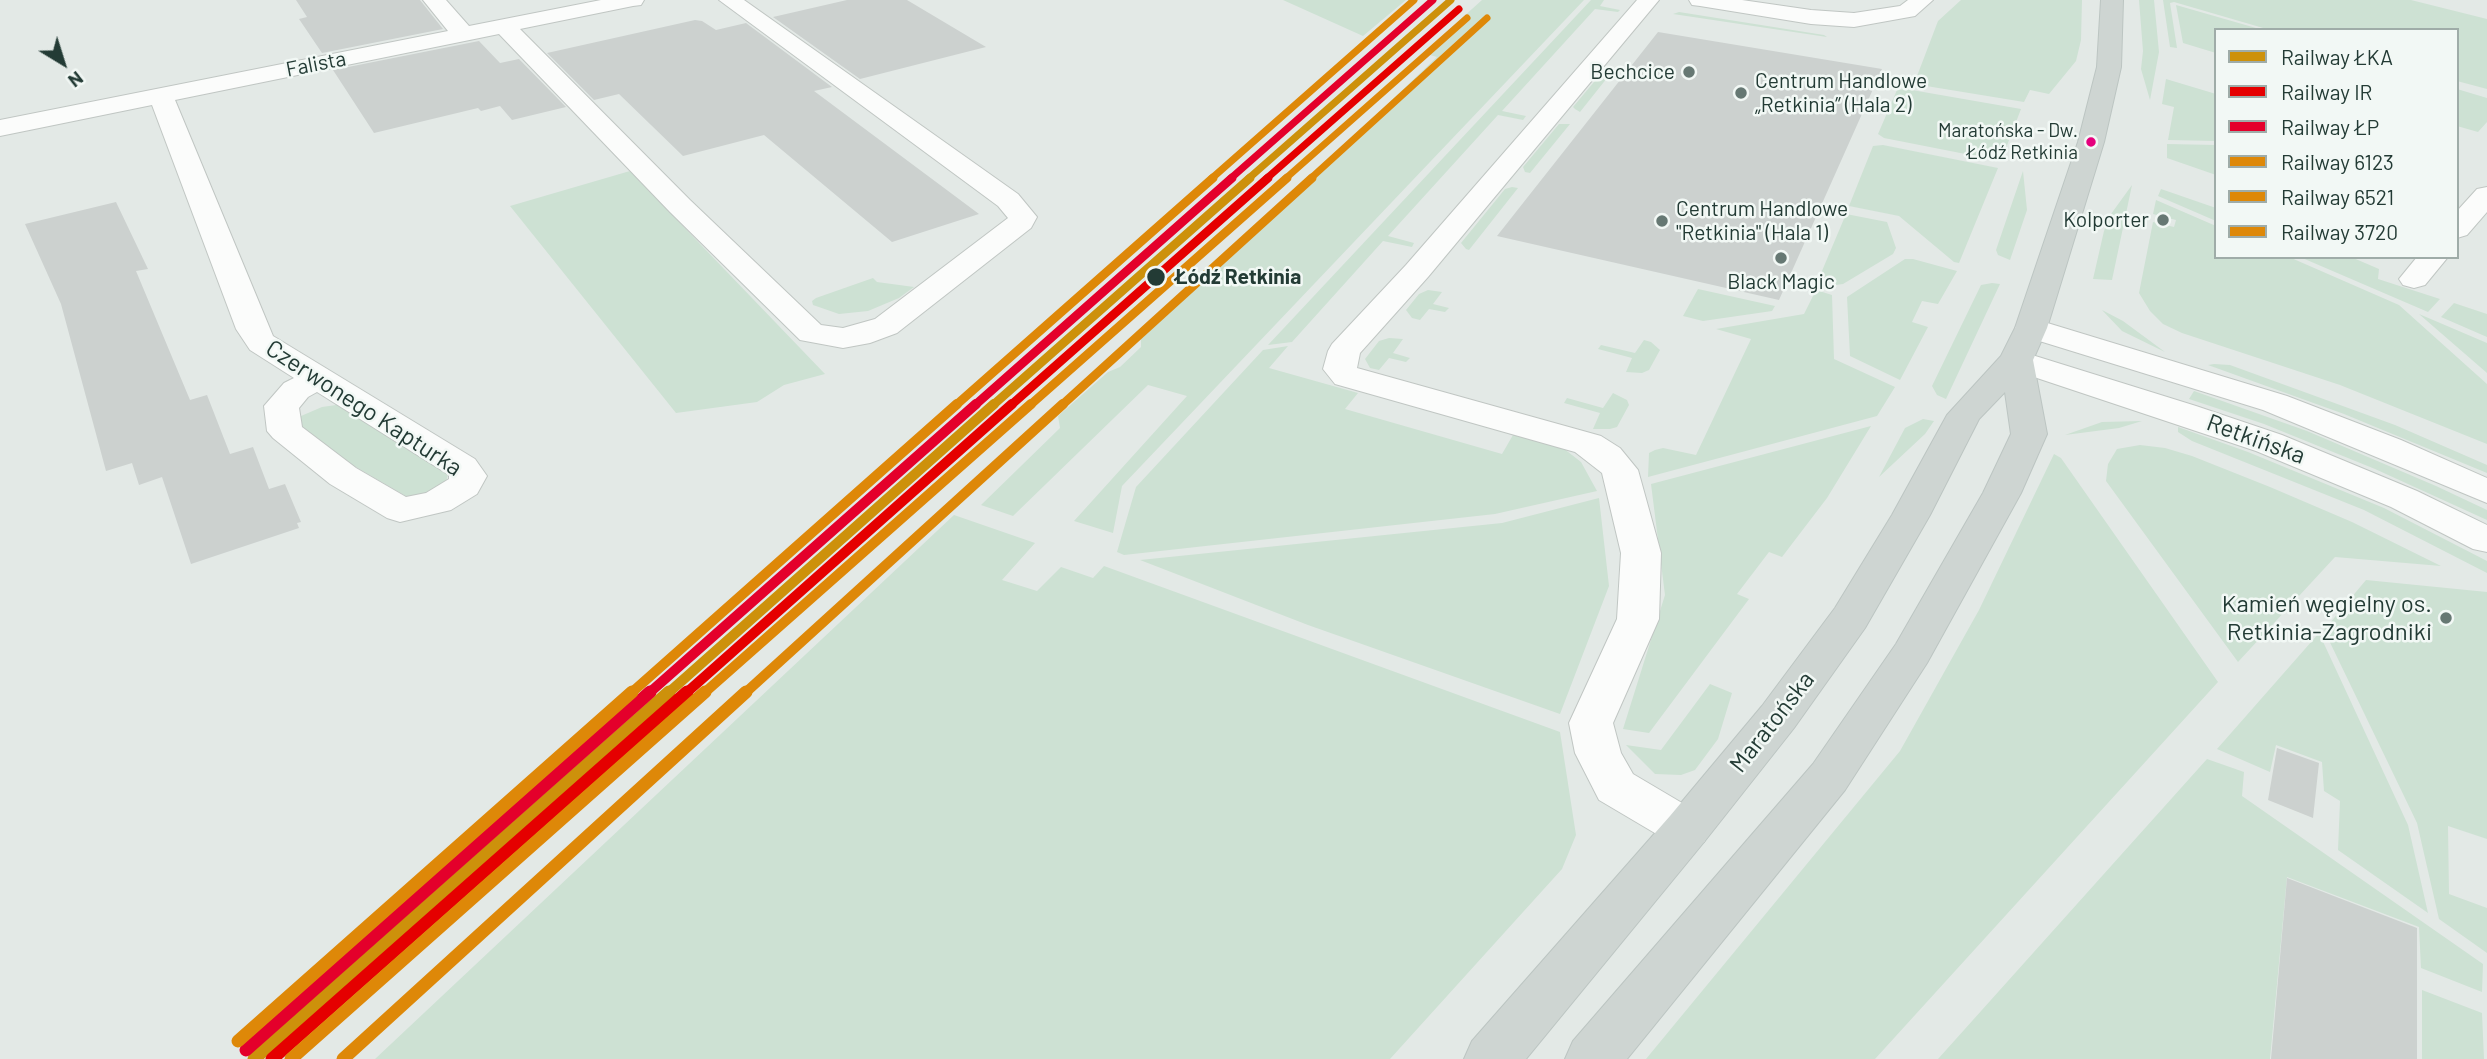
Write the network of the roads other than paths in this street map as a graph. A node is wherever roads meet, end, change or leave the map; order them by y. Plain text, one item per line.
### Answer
1 (434, 0) edge
2 (633, 0) edge
3 (730, 0) edge
4 (1648, 0) edge
5 (1700, 0) edge
6 (1922, 0) edge
7 (2112, 0) edge
8 (504, 26) junction
9 (464, 35) junction
10 (161, 95) junction
11 (0, 128) edge
12 (2487, 195) edge
13 (2459, 227) edge
14 (2023, 344) junction
15 (317, 379) junction
16 (2487, 492) edge
17 (2487, 540) edge
18 (1688, 829) junction
19 (1492, 1059) edge
20 (1593, 1059) edge

1 - 9 street
2 - 8 street, Falista
3 - 8 street
4 - 18 street
5 - 6 street
7 - 14 main road, Maratońska
8 - 9 street, Falista
9 - 10 street, Falista
10 - 11 street, Falista
10 - 15 street, Czerwonego Kapturka
12 - 13 street
14 - 16 street, Retkińska
14 - 17 street, Retkińska
14 - 18 main road, Maratońska
14 - 20 main road, Maratońska
15 - 15 street, Czerwonego Kapturka
18 - 19 main road, Maratońska

